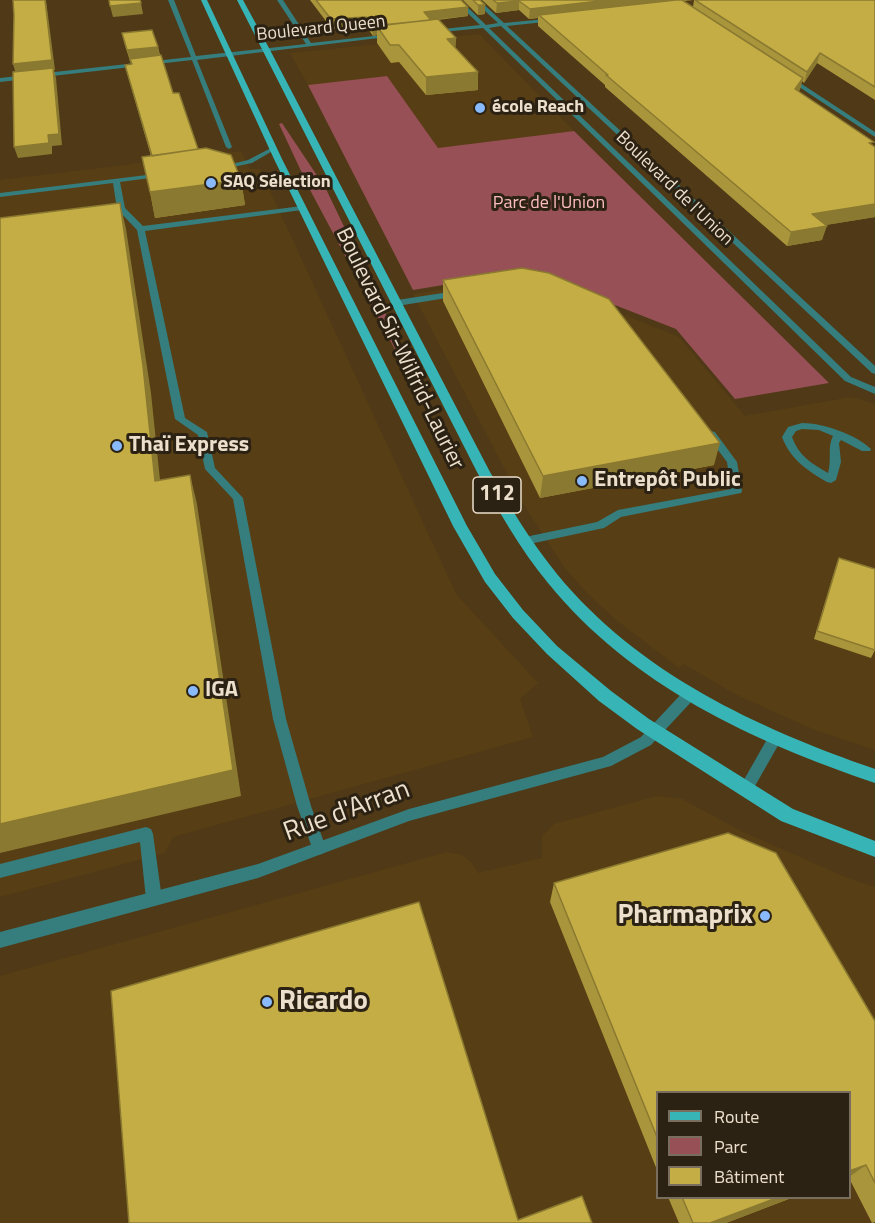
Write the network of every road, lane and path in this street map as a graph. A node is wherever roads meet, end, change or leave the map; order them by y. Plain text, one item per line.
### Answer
1 (171, 0) edge
2 (204, 0) edge
3 (240, 0) edge
4 (280, 0) edge
5 (457, 0) edge
6 (476, 0) edge
7 (566, 18) edge
8 (502, 25) junction
9 (484, 27) junction
10 (424, 33) edge
11 (403, 35) edge
12 (309, 45) junction
13 (267, 50) junction
14 (229, 53) junction
15 (194, 57) junction
16 (0, 74) edge
17 (785, 76) edge
18 (0, 80) edge
19 (875, 135) edge
20 (229, 147) dead end
21 (273, 149) junction
22 (210, 169) edge
23 (167, 174) edge
24 (116, 180) junction
25 (0, 195) edge
26 (303, 208) junction
27 (141, 229) junction
28 (472, 291) edge
29 (397, 303) junction
30 (875, 371) edge
31 (875, 391) edge
32 (704, 425) edge
33 (839, 435) junction
34 (866, 449) dead end
35 (525, 541) junction
36 (689, 695) junction
37 (655, 731) junction
38 (775, 738) junction
39 (875, 776) edge
40 (747, 789) junction
41 (319, 848) junction
42 (875, 849) edge
43 (0, 871) edge
44 (154, 899) junction
45 (0, 940) edge

1 - 15 street
2 - 14 main road, Boulevard Sir-Wilfrid-Laurier / 112
3 - 13 main road, Boulevard Sir-Wilfrid-Laurier / 112
4 - 12 street
5 - 9 street, Boulevard de l'Union
6 - 8 street, Boulevard de l'Union
7 - 8 street
8 - 9 street
8 - 30 street, Boulevard de l'Union
9 - 10 street
9 - 31 street, Boulevard de l'Union
11 - 12 street, Boulevard Queen
12 - 13 street, Boulevard Queen
13 - 14 street, Boulevard Queen
13 - 29 main road, Boulevard Sir-Wilfrid-Laurier / 112
14 - 15 street, Boulevard Queen
14 - 21 main road, Boulevard Sir-Wilfrid-Laurier / 112
15 - 16 street, Boulevard Queen
15 - 18 street, Boulevard Queen
15 - 20 street
17 - 19 street
21 - 22 street
21 - 26 main road, Boulevard Sir-Wilfrid-Laurier / 112
23 - 24 street
24 - 25 street
24 - 27 street
26 - 27 street
26 - 37 main road, Boulevard Sir-Wilfrid-Laurier / 112
27 - 41 street
28 - 29 street
29 - 35 main road, Boulevard Sir-Wilfrid-Laurier / 112
32 - 35 street
33 - 33 street
33 - 34 street
35 - 36 main road, Boulevard Sir-Wilfrid-Laurier / 112
36 - 37 street, Rue d'Arran
36 - 38 main road, Boulevard Sir-Wilfrid-Laurier / 112
37 - 40 main road, Boulevard Sir-Wilfrid-Laurier / 112
37 - 41 street, Rue d'Arran
38 - 39 main road, Boulevard Sir-Wilfrid-Laurier / 112
38 - 40 street
40 - 42 main road, Boulevard Sir-Wilfrid-Laurier / 112
41 - 44 street, Rue d'Arran
43 - 44 street
44 - 45 street, Rue d'Arran

